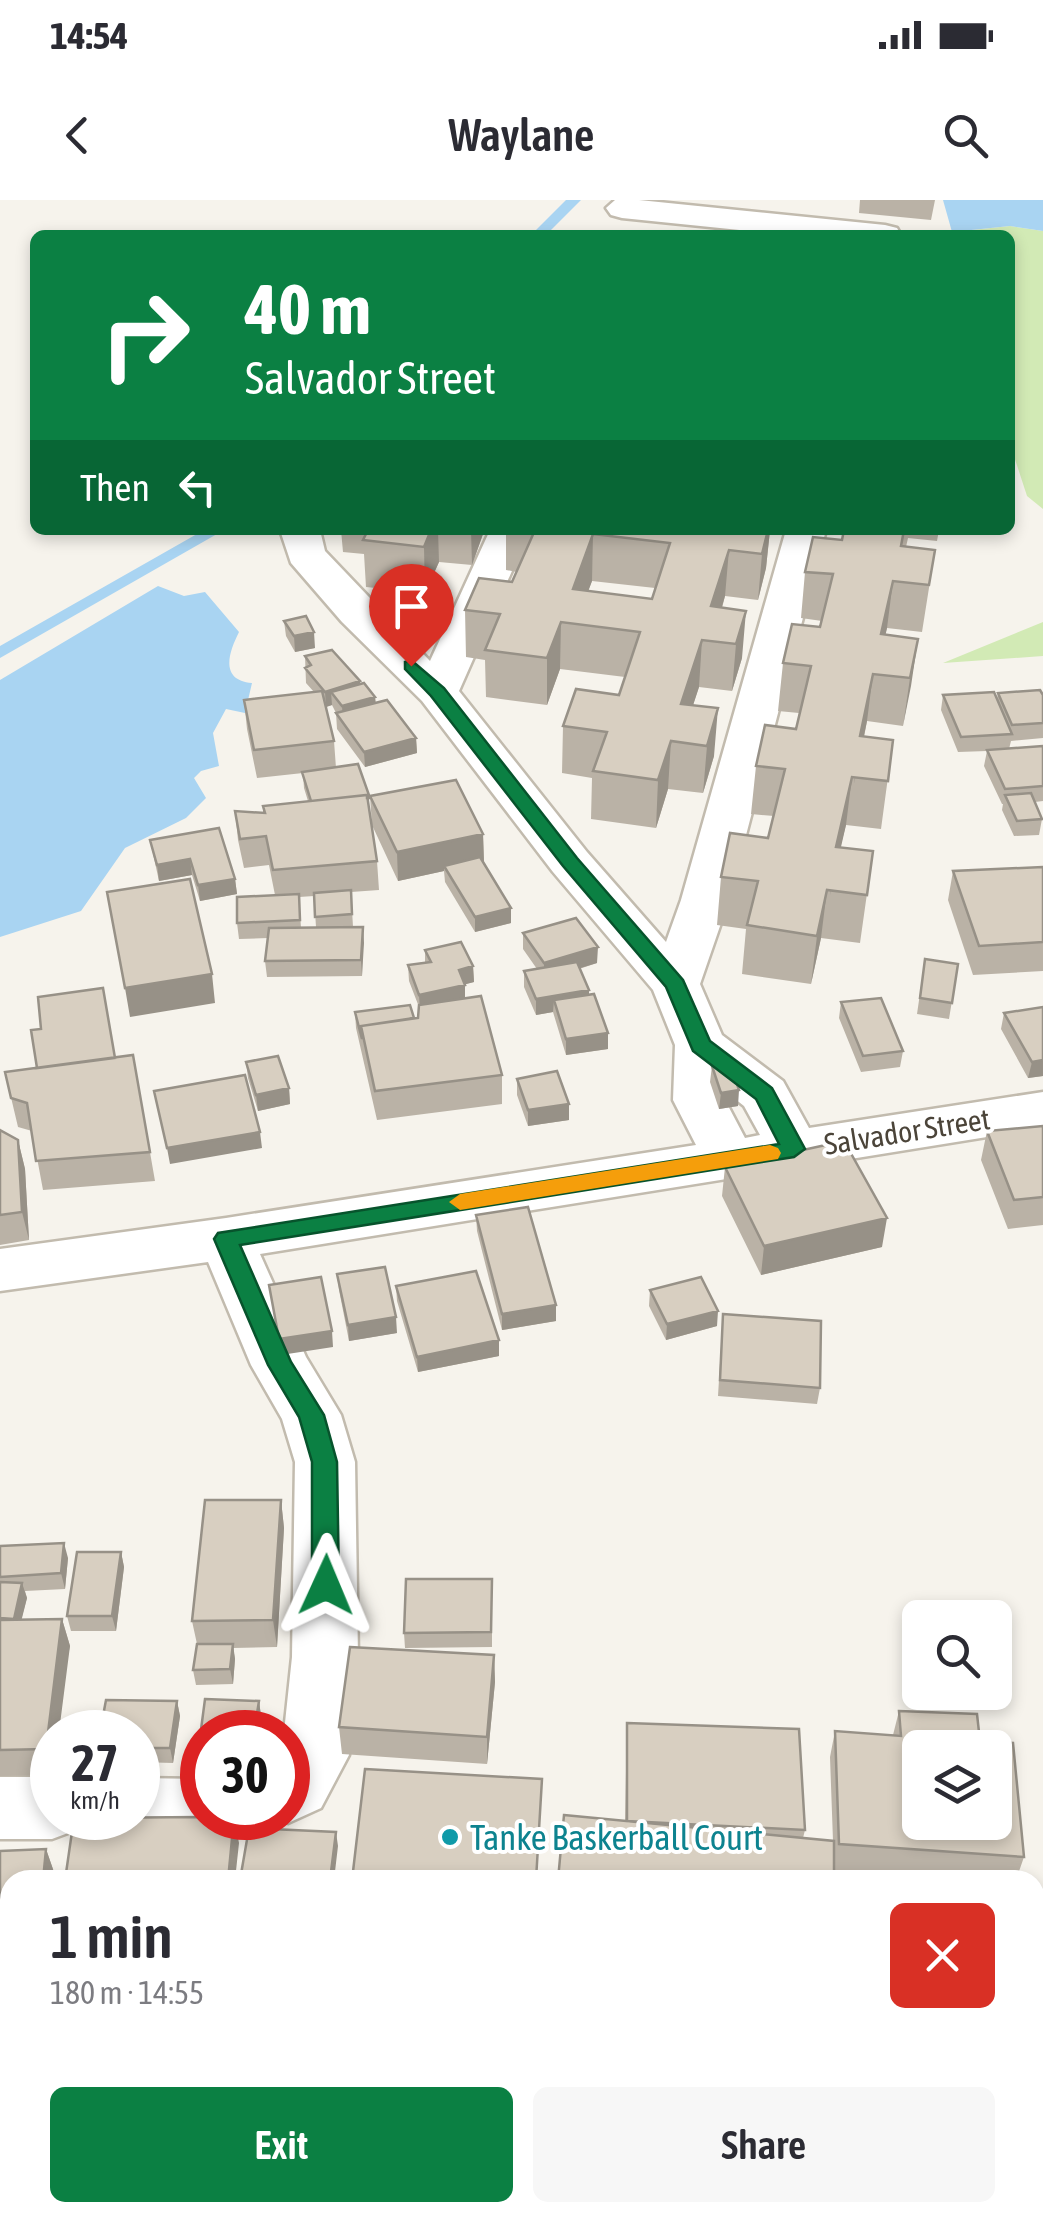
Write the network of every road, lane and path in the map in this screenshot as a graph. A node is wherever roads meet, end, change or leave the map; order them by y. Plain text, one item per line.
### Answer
1 (618, 211) edge
2 (829, 230) edge
3 (301, 535) edge
4 (508, 535) edge
5 (805, 535) edge
6 (438, 692) junction
7 (676, 984) junction
8 (701, 1046) junction
9 (1043, 1110) edge
10 (794, 1149) junction
11 (730, 1160) junction
12 (226, 1239) junction
13 (0, 1270) edge
14 (310, 1733) edge
15 (0, 1808) edge
16 (30, 1808) edge

1 - 2 street
3 - 6 street
4 - 6 street
5 - 7 street
6 - 7 street
7 - 8 street
8 - 10 street
8 - 11 street
9 - 10 street, Salvador Street
10 - 11 street, Salvador Street
11 - 12 street, Salvador Street
12 - 13 street, Salvador Street
12 - 14 street
15 - 16 street

